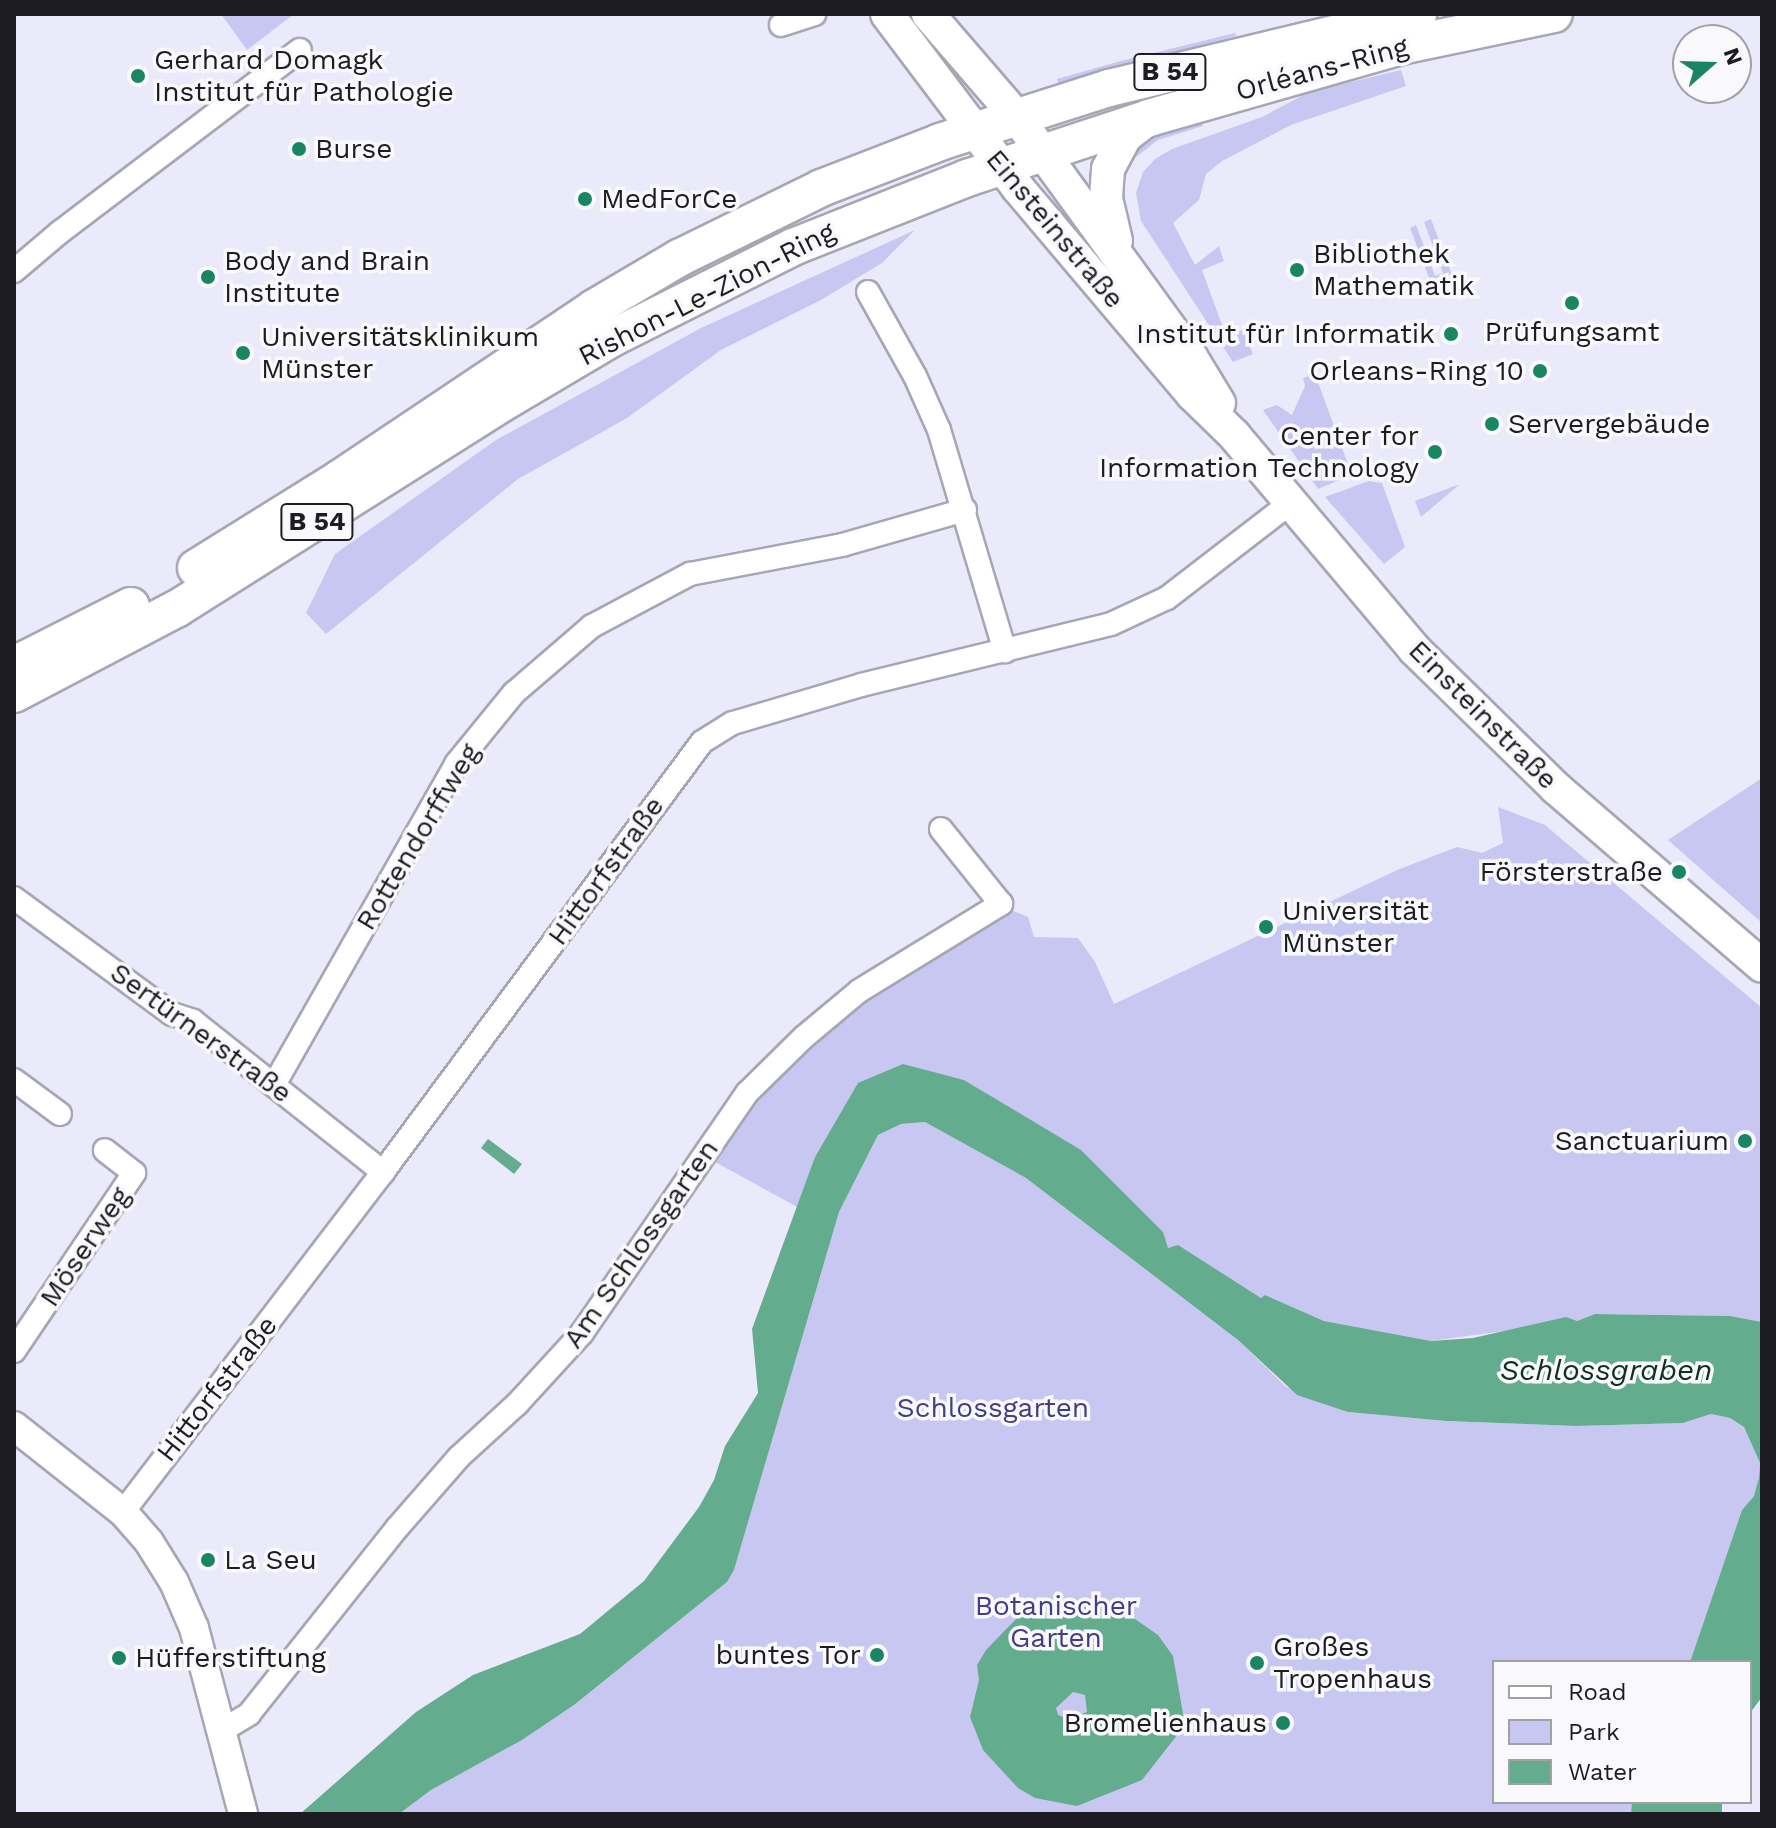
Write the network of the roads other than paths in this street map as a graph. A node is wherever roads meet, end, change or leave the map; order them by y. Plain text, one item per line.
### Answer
1 (814, 14) edge
2 (1418, 14) edge
3 (1554, 14) edge
4 (928, 15) edge
5 (888, 16) edge
6 (1497, 18) edge
7 (781, 25) dead end
8 (300, 50) dead end
9 (1016, 116) junction
10 (1149, 118) junction
11 (974, 130) junction
12 (1042, 152) junction
13 (1001, 166) junction
14 (14, 271) edge
15 (1132, 275) junction
16 (868, 292) dead end
17 (1234, 435) junction
18 (1289, 504) junction
19 (965, 510) junction
20 (1005, 651) junction
21 (14, 665) edge
22 (14, 694) edge
23 (941, 829) dead end
24 (14, 898) edge
25 (1759, 959) edge
26 (14, 1080) edge
27 (275, 1083) junction
28 (60, 1114) dead end
29 (105, 1150) dead end
30 (383, 1172) junction
31 (14, 1351) edge
32 (14, 1426) edge
33 (123, 1512) junction
34 (221, 1731) junction
35 (243, 1814) edge

1 - 7 street
2 - 9 main road, Orléans-Ring / B 54
3 - 6 main road, Orléans-Ring / B 54
4 - 9 main road, Einsteinstraße
5 - 11 main road, Einsteinstraße
6 - 10 main road, Orléans-Ring / B 54
8 - 14 street
9 - 11 main road, Orléans-Ring / B 54
9 - 12 main road, Einsteinstraße
10 - 12 main road, Orléans-Ring / B 54
10 - 15 main road
11 - 13 main road, Einsteinstraße
11 - 21 main road, Rishon-Le-Zion-Ring / B 54
12 - 13 main road, Orléans-Ring / B 54
12 - 15 main road, Einsteinstraße
13 - 17 main road, Einsteinstraße
13 - 22 main road, Rishon-Le-Zion-Ring / B 54
15 - 17 main road, Einsteinstraße
16 - 19 street
17 - 18 main road, Einsteinstraße
18 - 20 street, Hittorfstraße
18 - 25 main road, Einsteinstraße
19 - 20 street
19 - 27 street, Rottendorffweg
20 - 30 street, Hittorfstraße
23 - 34 street, Am Schlossgarten
24 - 27 street, Sertürnerstraße
26 - 28 street
27 - 30 street, Sertürnerstraße
29 - 31 street, Möserweg
30 - 33 street, Hittorfstraße
32 - 33 street
33 - 34 street
34 - 35 street

